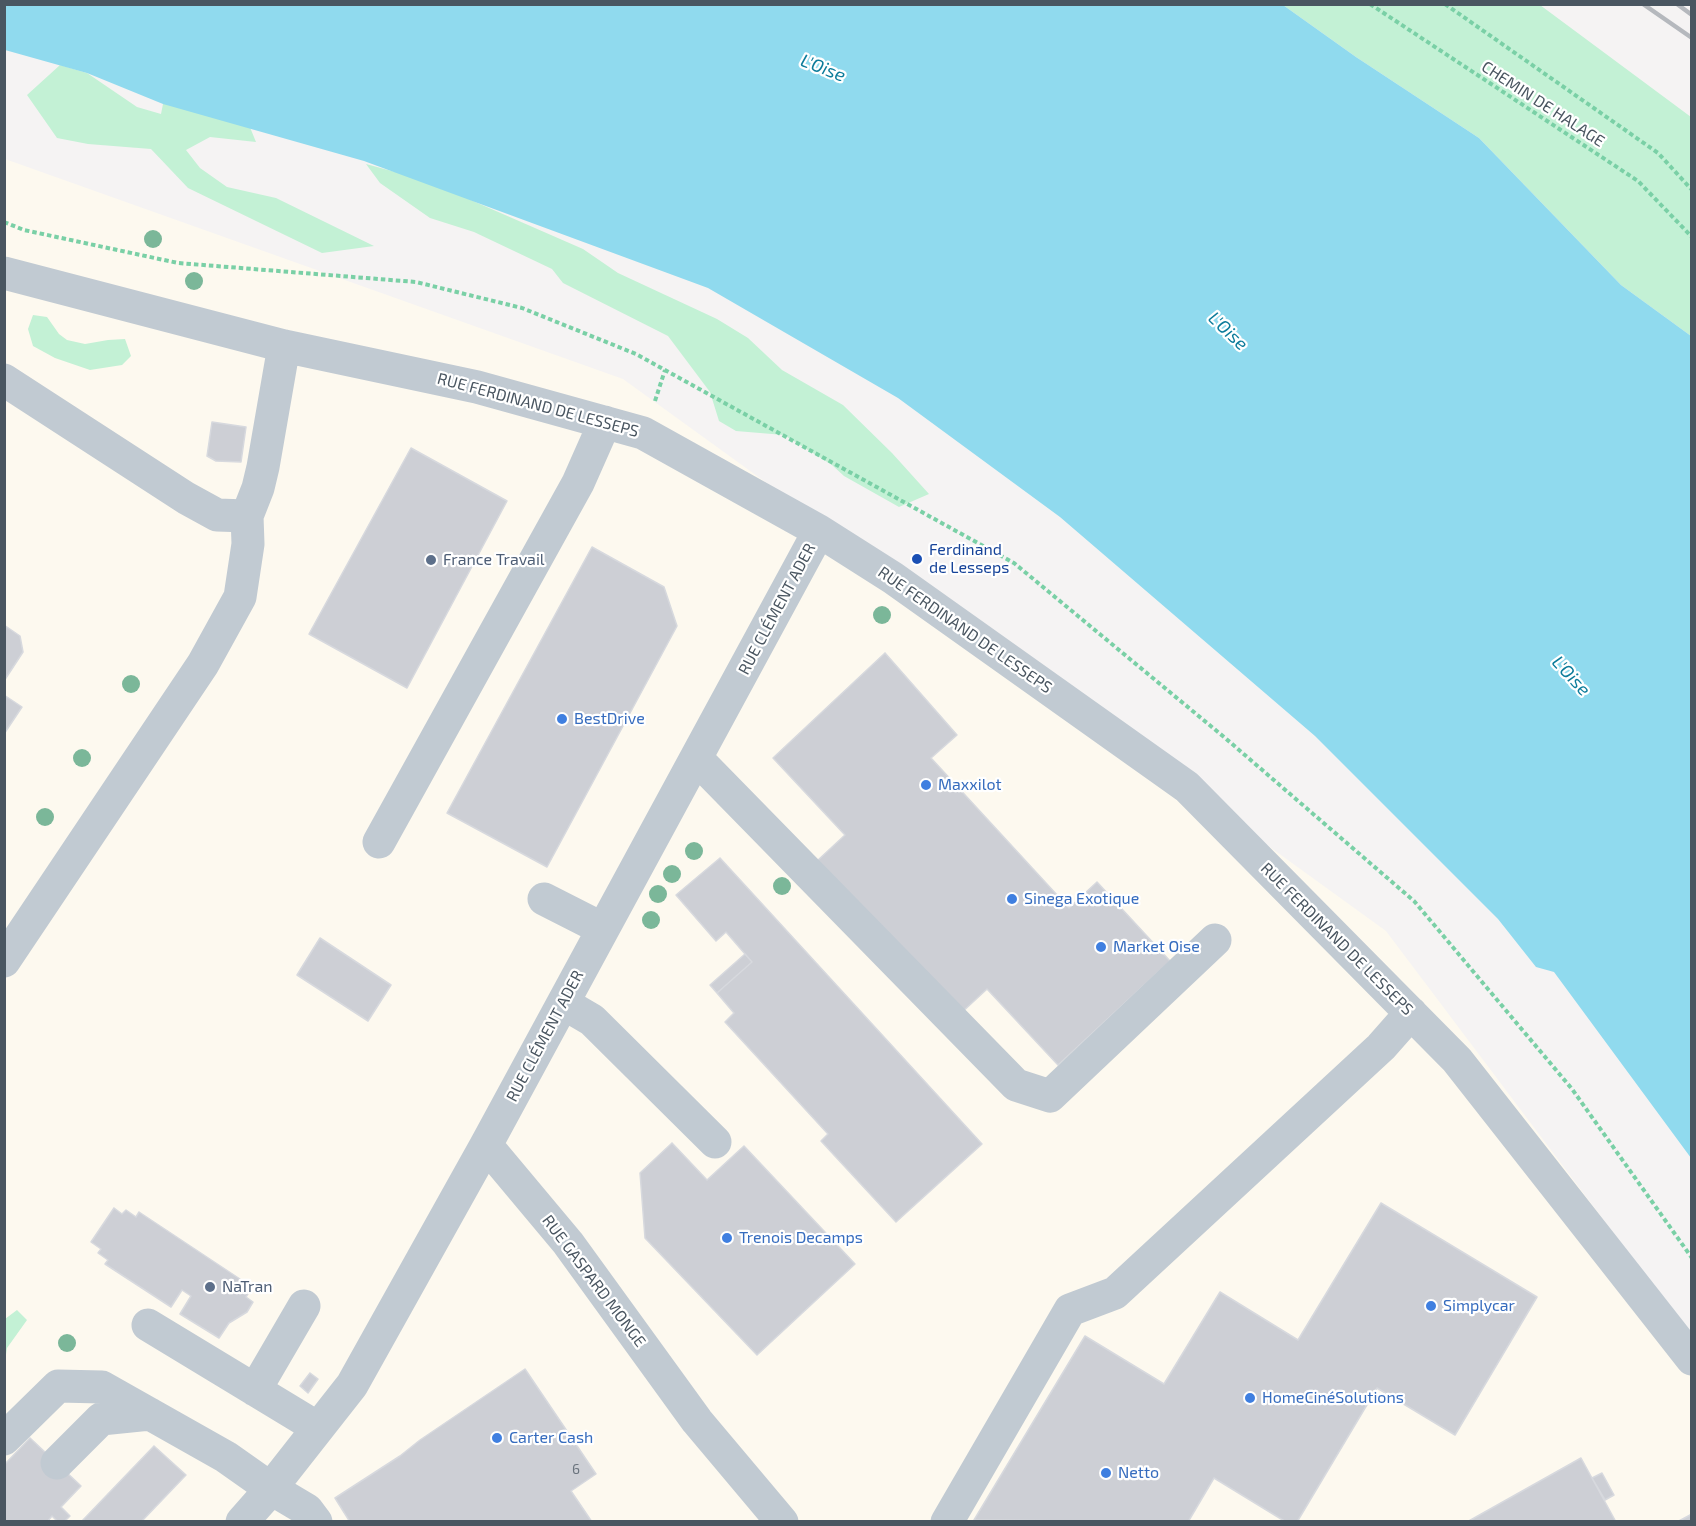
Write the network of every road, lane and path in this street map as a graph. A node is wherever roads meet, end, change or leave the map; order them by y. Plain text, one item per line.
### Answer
1 (1370, 4) edge
2 (1445, 4) edge
3 (1692, 190) edge
4 (1692, 237) edge
5 (4, 273) edge
6 (284, 346) junction
7 (4, 380) edge
8 (605, 422) junction
9 (247, 516) junction
10 (819, 531) junction
11 (696, 758) junction
12 (379, 843) dead end
13 (544, 899) dead end
14 (603, 929) junction
15 (1215, 940) dead end
16 (4, 961) edge
17 (563, 1003) junction
18 (1411, 1013) junction
19 (715, 1142) dead end
20 (486, 1145) junction
21 (304, 1306) dead end
22 (148, 1325) dead end
23 (1692, 1359) edge
24 (255, 1390) junction
25 (150, 1414) junction
26 (697, 1421) junction
27 (318, 1428) junction
28 (4, 1439) edge
29 (57, 1463) dead end
30 (270, 1488) junction
31 (242, 1521) edge
32 (316, 1521) edge
33 (751, 1521) edge
34 (782, 1521) edge
35 (947, 1521) edge

1 - 4 path, CHEMIN DE HALAGE
2 - 3 path
5 - 6 street, RUE FERDINAND DE LESSEPS
6 - 8 street, RUE FERDINAND DE LESSEPS
6 - 9 street
7 - 9 street
8 - 10 street, RUE FERDINAND DE LESSEPS
8 - 12 street
9 - 16 street
10 - 11 street, RUE CLÉMENT ADER
10 - 18 street, RUE FERDINAND DE LESSEPS
11 - 14 street, RUE CLÉMENT ADER
11 - 15 street
13 - 14 street
14 - 17 street, RUE CLÉMENT ADER
17 - 19 street
17 - 20 street, RUE CLÉMENT ADER
18 - 23 street, RUE FERDINAND DE LESSEPS
18 - 35 street
20 - 26 street, RUE GASPARD MONGE
20 - 27 street, RUE CLÉMENT ADER
21 - 24 street
22 - 24 street
24 - 27 street
25 - 28 street
25 - 29 street
25 - 30 street
26 - 33 street, RUE GASPARD MONGE
26 - 34 street, RUE GASPARD MONGE
27 - 30 street, RUE CLÉMENT ADER
30 - 31 street, RUE CLÉMENT ADER
30 - 32 street

